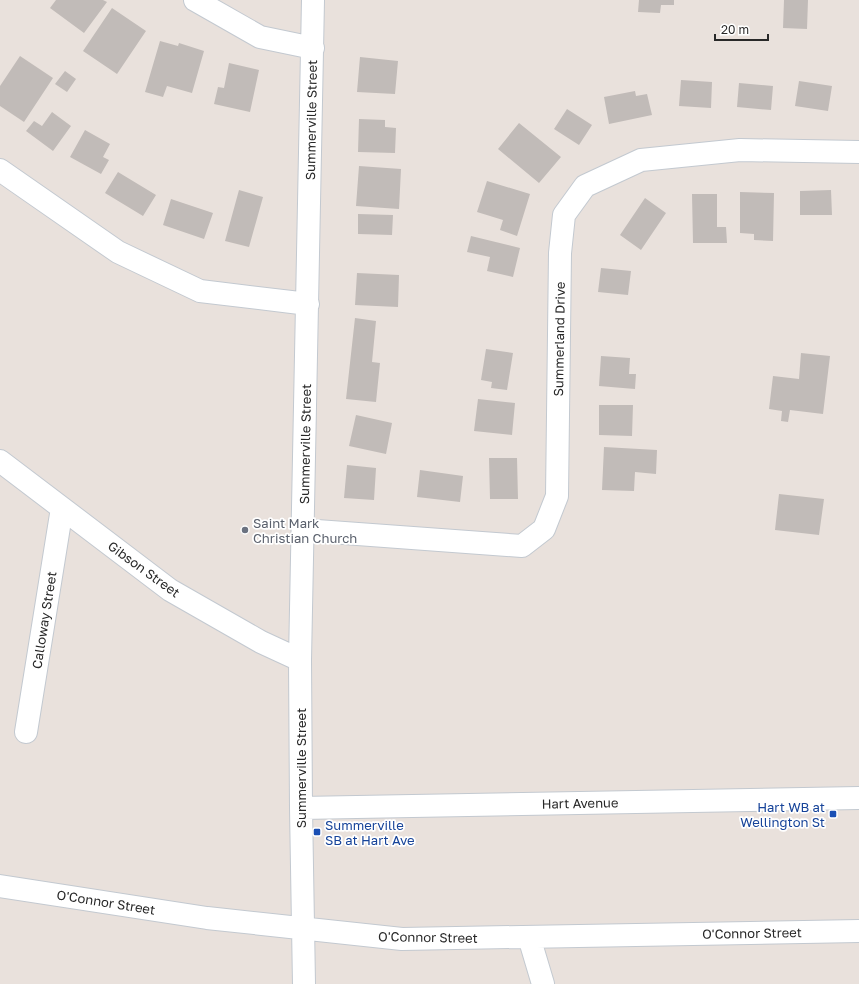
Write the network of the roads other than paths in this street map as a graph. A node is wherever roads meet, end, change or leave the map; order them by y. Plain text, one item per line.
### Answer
1 (195, 0) edge
2 (314, 0) edge
3 (313, 48) junction
4 (859, 152) edge
5 (0, 170) edge
6 (308, 304) junction
7 (0, 461) edge
8 (62, 508) junction
9 (303, 530) junction
10 (300, 660) junction
11 (26, 732) dead end
12 (859, 798) edge
13 (301, 808) junction
14 (0, 886) edge
15 (303, 928) junction
16 (859, 931) edge
17 (529, 937) junction
18 (304, 984) edge
19 (543, 984) edge

1 - 3 street
2 - 3 street, Summerville Street
3 - 6 street, Summerville Street
4 - 9 street, Summerland Drive
5 - 6 street
6 - 9 street, Summerville Street
7 - 8 street, Gibson Street
8 - 10 street, Gibson Street
8 - 11 street, Calloway Street
9 - 10 street, Summerville Street
10 - 13 street, Summerville Street
12 - 13 street, Hart Avenue
13 - 15 street, Summerville Street
14 - 15 street, O'Connor Street
15 - 17 street, O'Connor Street
15 - 18 street, Summerville Street
16 - 17 street, O'Connor Street
17 - 19 street

